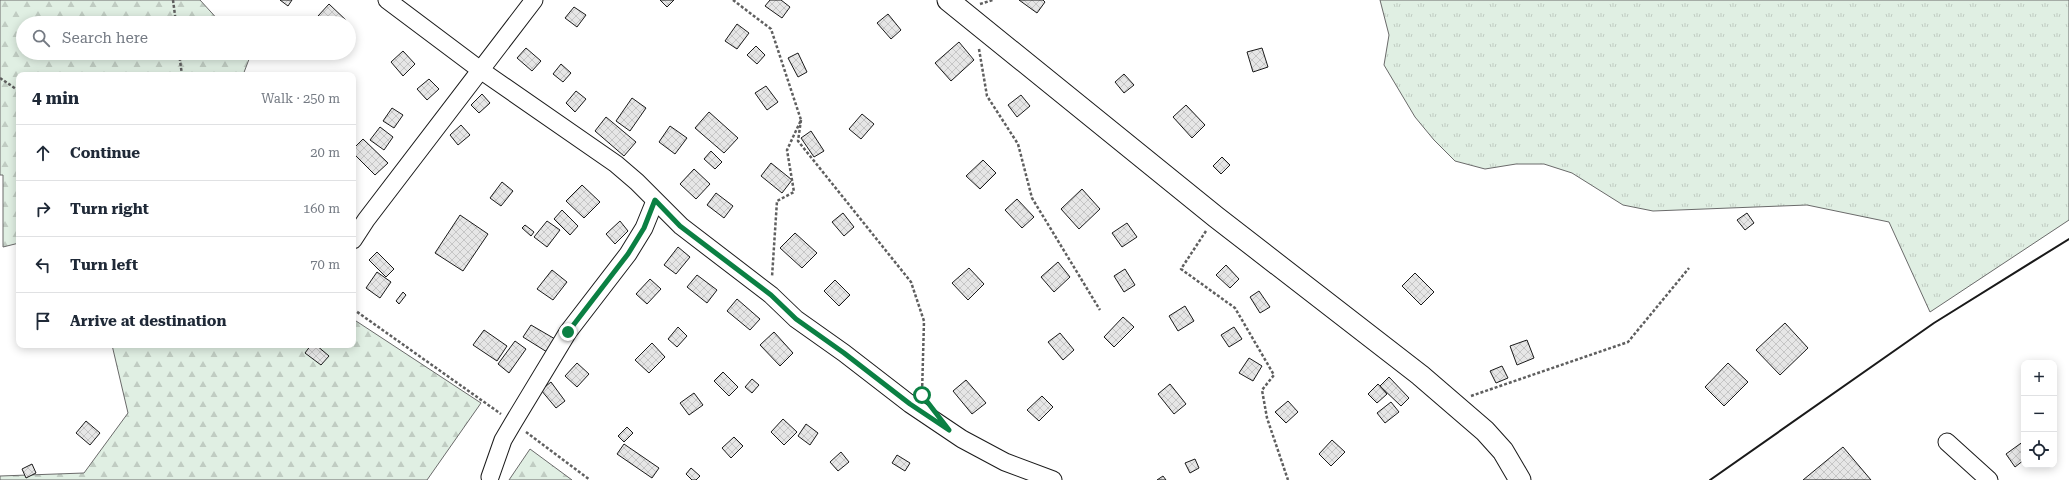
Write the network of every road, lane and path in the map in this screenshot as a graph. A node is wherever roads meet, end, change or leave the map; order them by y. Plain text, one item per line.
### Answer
1 (173, 0) edge
2 (387, 0) edge
3 (534, 0) edge
4 (733, 0) edge
5 (948, 0) edge
6 (175, 16) edge
7 (976, 23) junction
8 (180, 60) edge
9 (479, 69) junction
10 (182, 72) edge
11 (0, 78) edge
12 (16, 90) edge
13 (800, 120) junction
14 (655, 200) junction
15 (1216, 217) junction
16 (356, 235) edge
17 (1689, 268) dead end
18 (771, 295) junction
19 (1100, 310) dead end
20 (356, 311) edge
21 (922, 395) dead end
22 (1452, 402) junction
23 (513, 423) junction
24 (1947, 442) dead end
25 (490, 477) dead end
26 (590, 480) edge
27 (1053, 480) edge
28 (1288, 480) edge
29 (1520, 480) edge
30 (1989, 480) edge

1 - 6 path
2 - 9 street
3 - 9 street
4 - 13 path
5 - 7 main road
7 - 15 main road
7 - 19 path
8 - 10 path
9 - 14 street
9 - 16 street
11 - 12 path
13 - 18 path
13 - 21 path
14 - 18 street
14 - 23 street
15 - 22 main road
15 - 28 path
17 - 22 path
18 - 27 street
20 - 23 path
22 - 29 main road
23 - 25 street
23 - 26 path
24 - 30 street

